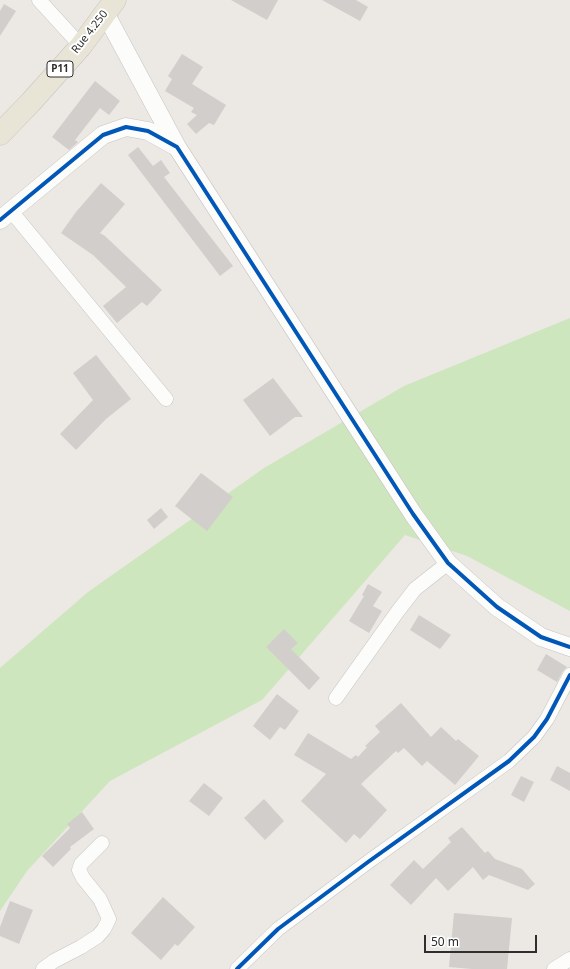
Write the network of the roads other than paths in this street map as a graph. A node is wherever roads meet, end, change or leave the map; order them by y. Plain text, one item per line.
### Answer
1 (39, 0) edge
2 (110, 6) edge
3 (81, 46) junction
4 (0, 134) edge
5 (176, 148) junction
6 (6, 216) edge
7 (166, 399) dead end
8 (448, 563) junction
9 (570, 648) edge
10 (570, 675) edge
11 (336, 698) dead end
12 (102, 843) dead end
13 (570, 958) edge
14 (43, 969) edge
15 (237, 969) edge
16 (554, 969) edge

1 - 3 street
2 - 3 main road, Rue 4.250 / P11
2 - 5 street
3 - 4 main road, Rue 4.250 / P11
5 - 6 street
5 - 8 street
6 - 7 street
8 - 9 street
8 - 11 street
10 - 15 street
12 - 14 street
13 - 16 street

